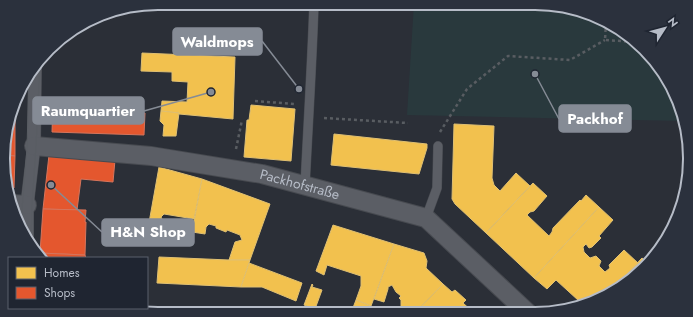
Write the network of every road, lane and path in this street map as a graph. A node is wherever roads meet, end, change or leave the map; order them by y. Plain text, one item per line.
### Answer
1 (314, 10) edge
2 (606, 28) edge
3 (605, 40) junction
4 (625, 41) edge
5 (35, 76) edge
6 (255, 101) dead end
7 (309, 106) junction
8 (242, 120) dead end
9 (308, 120) junction
10 (408, 123) dead end
11 (34, 146) junction
12 (438, 146) joint
13 (232, 170) junction
14 (305, 186) junction
15 (20, 205) edge
16 (426, 218) junction
17 (23, 219) edge
18 (522, 307) edge

1 - 7 lane
2 - 3 path
3 - 4 path
3 - 12 path
5 - 11 street
6 - 7 path
7 - 9 lane
8 - 13 path
9 - 10 path
9 - 14 lane
11 - 13 street, Packhofstraße
11 - 15 street
12 - 16 lane
13 - 14 street, Packhofstraße
14 - 16 street, Packhofstraße
15 - 17 street
16 - 18 street, Packhofstraße

